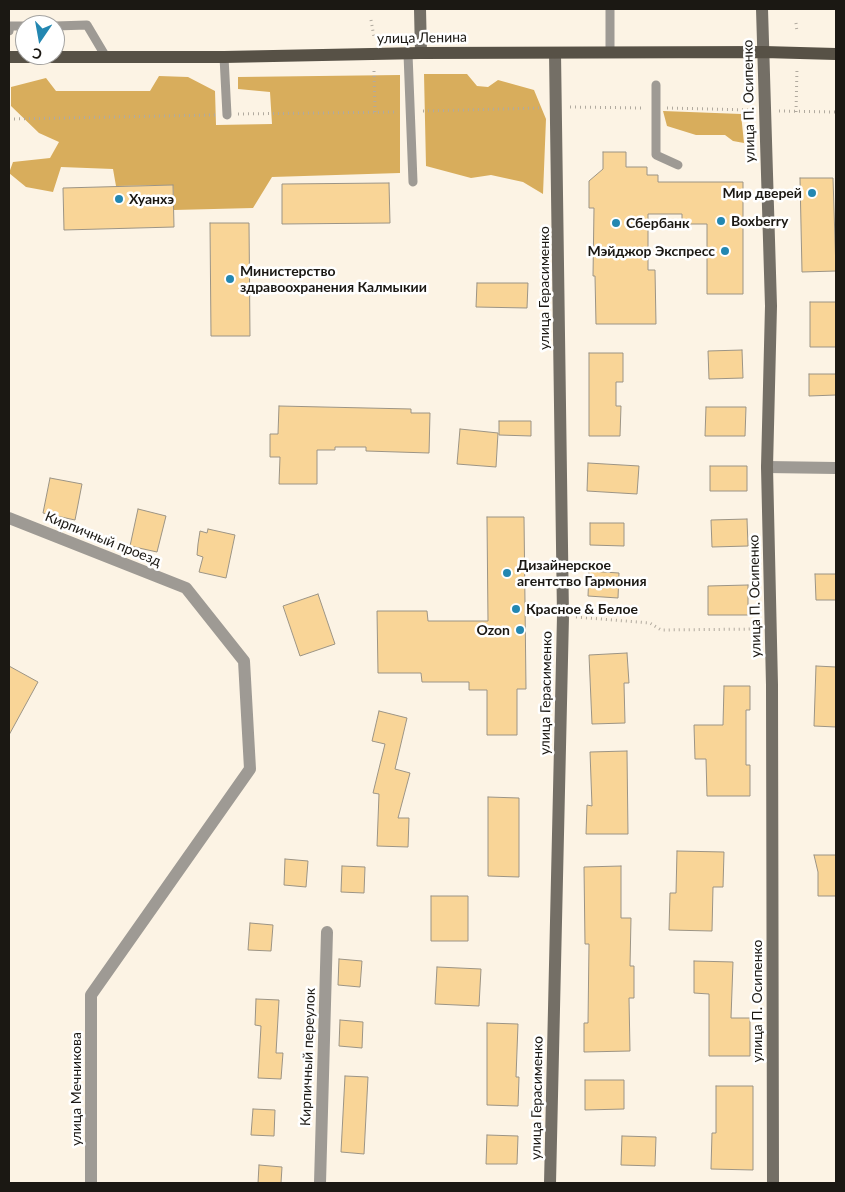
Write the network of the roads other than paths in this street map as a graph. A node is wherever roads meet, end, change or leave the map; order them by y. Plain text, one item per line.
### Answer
1 (420, 9) edge
2 (610, 9) edge
3 (762, 9) edge
4 (65, 26) edge
5 (610, 52) junction
6 (764, 52) junction
7 (421, 53) junction
8 (555, 53) junction
9 (408, 54) junction
10 (836, 54) edge
11 (9, 57) edge
12 (106, 57) junction
13 (224, 57) junction
14 (656, 85) dead end
15 (227, 115) road end
16 (678, 165) dead end
17 (413, 182) dead end
18 (767, 467) junction
19 (836, 468) edge
20 (9, 518) edge
21 (327, 932) dead end
22 (91, 995) joint
23 (91, 1183) edge
24 (320, 1183) edge
25 (550, 1183) edge
26 (773, 1183) edge

1 - 7 main road
2 - 5 lane
3 - 6 main road, улица П. Осипенко
4 - 12 lane
5 - 6 main road, улица Ленина
5 - 8 main road, улица Ленина
6 - 10 main road, улица Ленина
6 - 18 main road, улица П. Осипенко
7 - 8 main road, улица Ленина
7 - 9 main road, улица Ленина
8 - 25 main road, улица Герасименко
9 - 13 main road, улица Ленина
9 - 17 lane
11 - 12 main road, улица Ленина
12 - 13 main road, улица Ленина
13 - 15 lane
14 - 16 lane
18 - 19 street
18 - 26 main road, улица П. Осипенко
20 - 22 street, Кирпичный проезд
21 - 24 street, Кирпичный переулок
22 - 23 street, улица Мечникова

